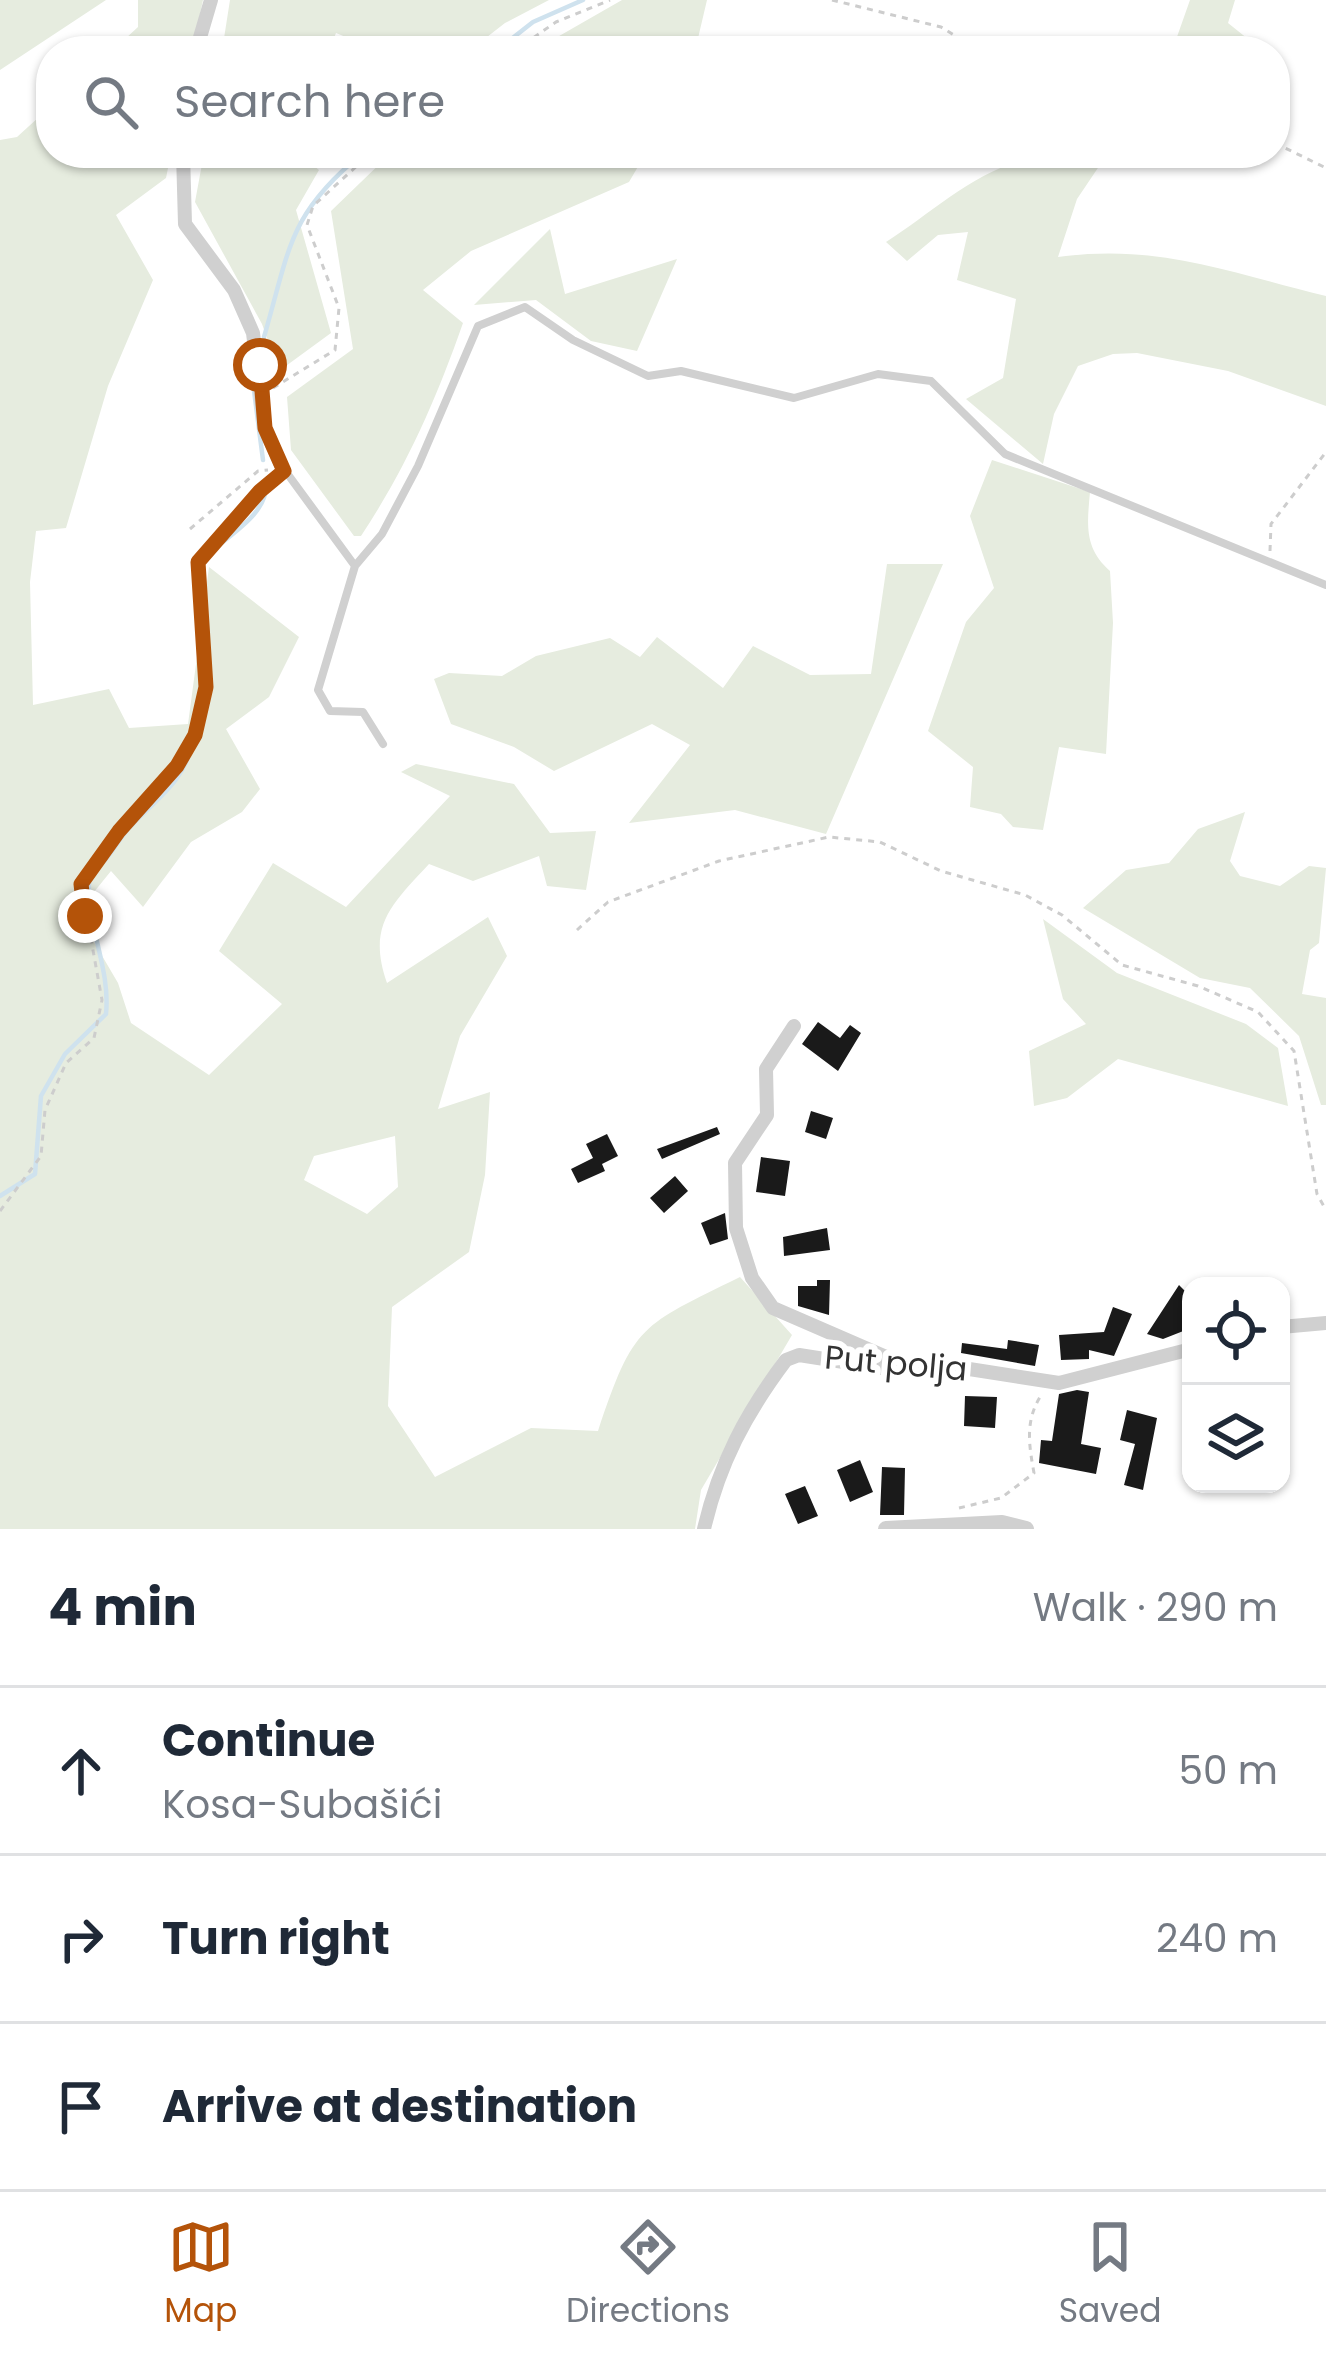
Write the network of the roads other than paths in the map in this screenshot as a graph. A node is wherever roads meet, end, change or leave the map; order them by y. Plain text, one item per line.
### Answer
1 (211, 0) edge
2 (200, 36) edge
3 (183, 168) edge
4 (283, 468) joint
5 (355, 566) junction
6 (1326, 585) edge
7 (383, 744) dead end
8 (794, 1026) dead end
9 (1326, 1323) edge
10 (1290, 1326) edge
11 (1182, 1351) edge
12 (909, 1367) junction
13 (704, 1529) edge
14 (886, 1529) edge
15 (1026, 1529) edge

1 - 2 street
3 - 4 street
4 - 5 lane
5 - 6 lane
5 - 7 lane
8 - 12 street
9 - 10 street
11 - 12 street, Put polja
12 - 13 street, Put polja
14 - 15 street

